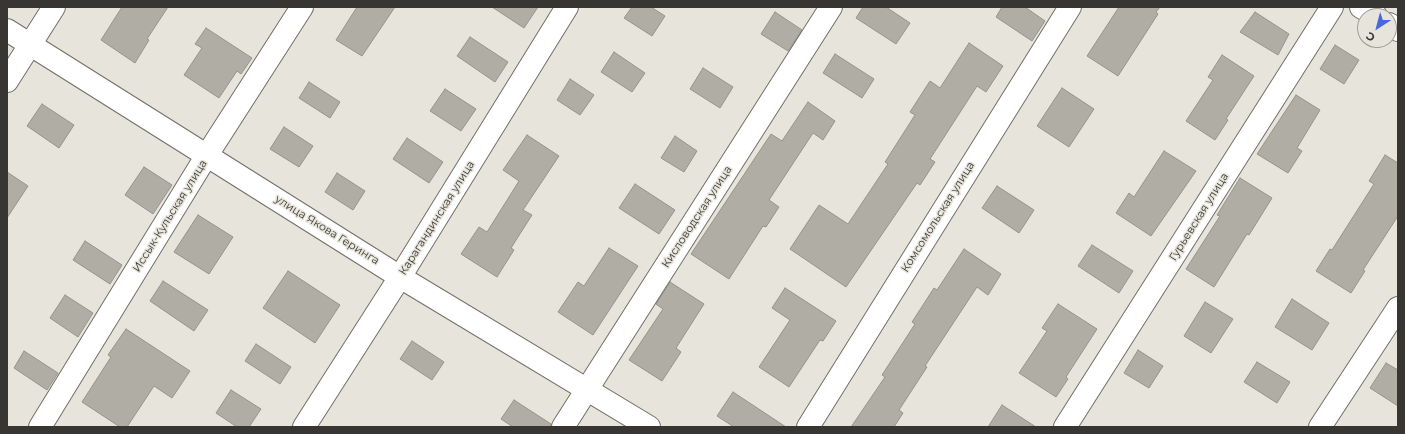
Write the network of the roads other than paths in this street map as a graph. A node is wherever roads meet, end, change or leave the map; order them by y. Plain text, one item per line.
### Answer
1 (54, 7) edge
2 (302, 7) edge
3 (567, 7) edge
4 (831, 7) edge
5 (1070, 7) edge
6 (1332, 7) edge
7 (7, 30) edge
8 (30, 44) junction
9 (7, 81) edge
10 (207, 155) junction
11 (400, 277) junction
12 (1398, 308) edge
13 (587, 390) junction
14 (40, 427) edge
15 (304, 427) edge
16 (563, 427) edge
17 (649, 427) edge
18 (808, 427) edge
19 (1065, 427) edge
20 (1320, 427) edge

1 - 8 street
2 - 10 street, Иссык-Кульская улица
3 - 11 street, Карагандинская улица
4 - 13 street, Кисловодская улица
5 - 18 street, Комсомольская улица
6 - 19 street, Гурьевская улица
7 - 8 street, улица Якова Геринга
8 - 9 street
8 - 10 street, улица Якова Геринга
10 - 11 street, улица Якова Геринга
10 - 14 street, Иссык-Кульская улица
11 - 13 street, улица Якова Геринга
11 - 15 street, Карагандинская улица
12 - 20 street
13 - 16 street, Кисловодская улица
13 - 17 street, улица Якова Геринга

